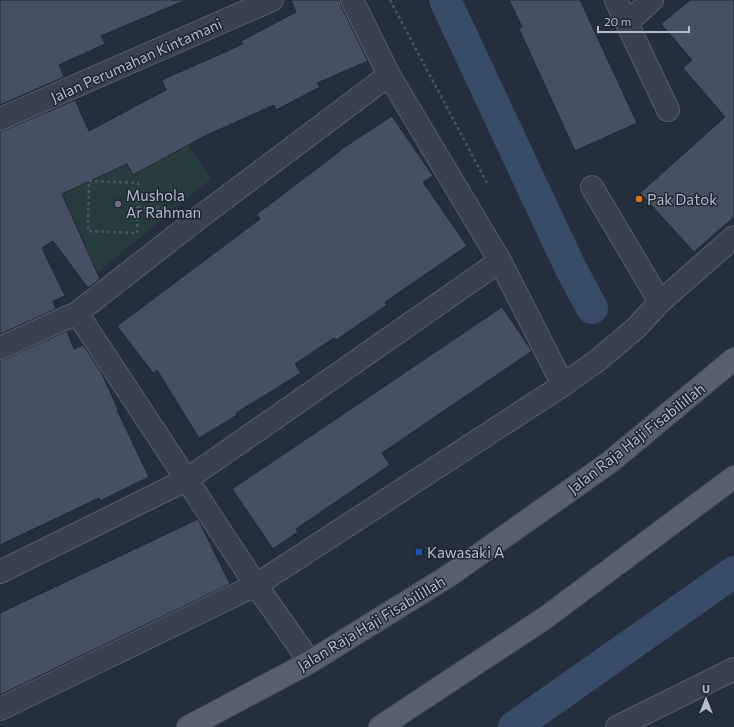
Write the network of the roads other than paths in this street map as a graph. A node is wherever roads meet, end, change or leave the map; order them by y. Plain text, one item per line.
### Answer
1 (272, 0) edge
2 (352, 0) edge
3 (616, 0) edge
4 (652, 0) edge
5 (626, 23) junction
6 (390, 75) junction
7 (668, 110) dead end
8 (0, 119) edge
9 (592, 187) dead end
10 (734, 237) edge
11 (500, 262) junction
12 (660, 302) junction
13 (78, 313) junction
14 (0, 348) edge
15 (734, 359) edge
16 (563, 385) junction
17 (734, 477) edge
18 (186, 480) junction
19 (0, 572) edge
20 (256, 585) junction
21 (310, 662) junction
22 (734, 669) edge
23 (0, 709) edge
24 (188, 727) edge
25 (380, 727) edge
26 (617, 727) edge

1 - 8 street, Jalan Perumahan Kintamani
2 - 6 street
3 - 5 street
4 - 5 street
5 - 7 street
6 - 11 street
6 - 13 street
9 - 12 street
10 - 12 street
11 - 16 street
11 - 18 street
12 - 16 street
13 - 14 street
13 - 18 street
15 - 21 main road, Jalan Raja Haji Fisabilillah
16 - 20 street
17 - 25 main road
18 - 19 street
18 - 20 street
20 - 21 street
20 - 23 street
21 - 24 main road, Jalan Raja Haji Fisabilillah
22 - 26 street

